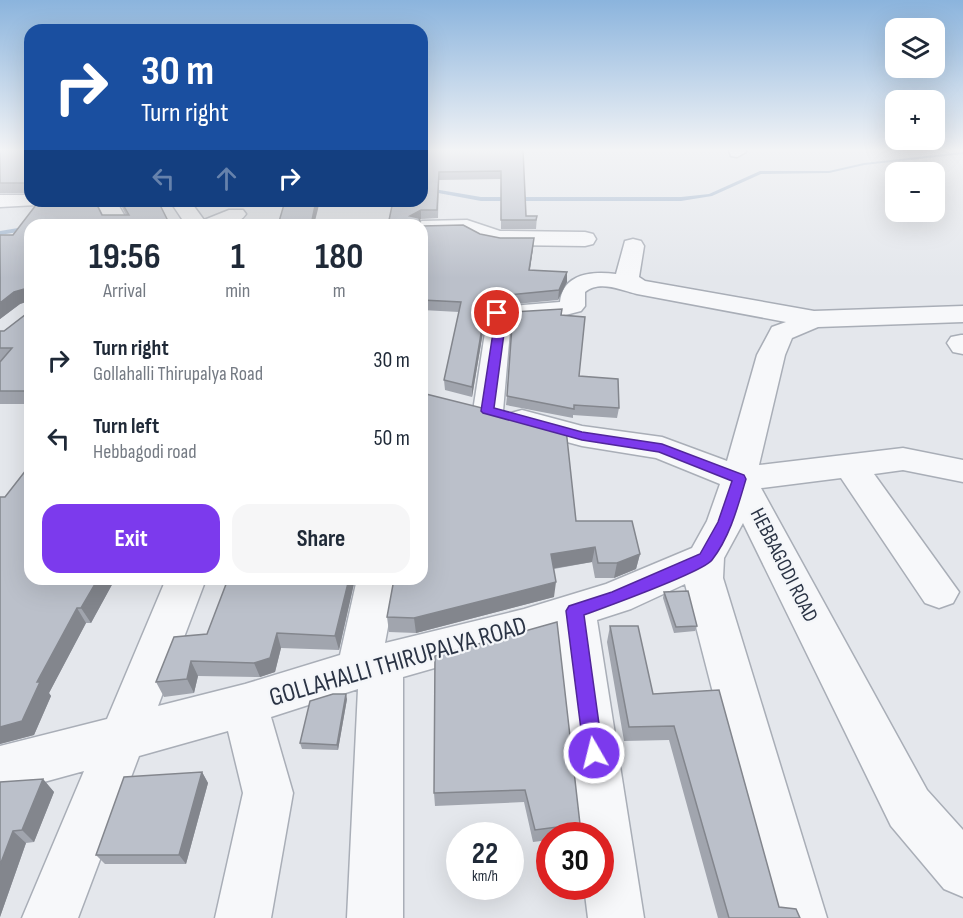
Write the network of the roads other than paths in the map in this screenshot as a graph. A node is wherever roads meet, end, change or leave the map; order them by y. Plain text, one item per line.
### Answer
1 (0, 201) edge
2 (24, 201) edge
3 (236, 214) dead end
4 (224, 219) edge
5 (428, 227) edge
6 (631, 265) junction
7 (963, 314) edge
8 (814, 319) junction
9 (850, 465) junction
10 (963, 471) edge
11 (739, 479) junction
12 (705, 558) junction
13 (184, 585) edge
14 (377, 585) edge
15 (939, 592) dead end
16 (575, 611) junction
17 (370, 667) junction
18 (245, 705) junction
19 (122, 738) junction
20 (0, 770) edge
21 (963, 870) edge
22 (50, 918) edge
23 (243, 918) edge
24 (375, 918) edge
25 (616, 918) edge
26 (799, 918) edge

1 - 2 street
3 - 4 street
5 - 6 street
6 - 8 street
6 - 11 street
7 - 8 street
8 - 11 street
9 - 10 street
9 - 11 street
9 - 15 street
11 - 12 street
11 - 21 street, HEBBAGODI ROAD
12 - 16 street, GOLLAHALLI THIRUPALYA ROAD
12 - 26 street
13 - 19 street
14 - 17 street
16 - 17 street, GOLLAHALLI THIRUPALYA ROAD
16 - 25 street
17 - 18 street, GOLLAHALLI THIRUPALYA ROAD
17 - 24 street
18 - 19 street, GOLLAHALLI THIRUPALYA ROAD
18 - 23 street
19 - 20 street, GOLLAHALLI THIRUPALYA ROAD
19 - 22 street

